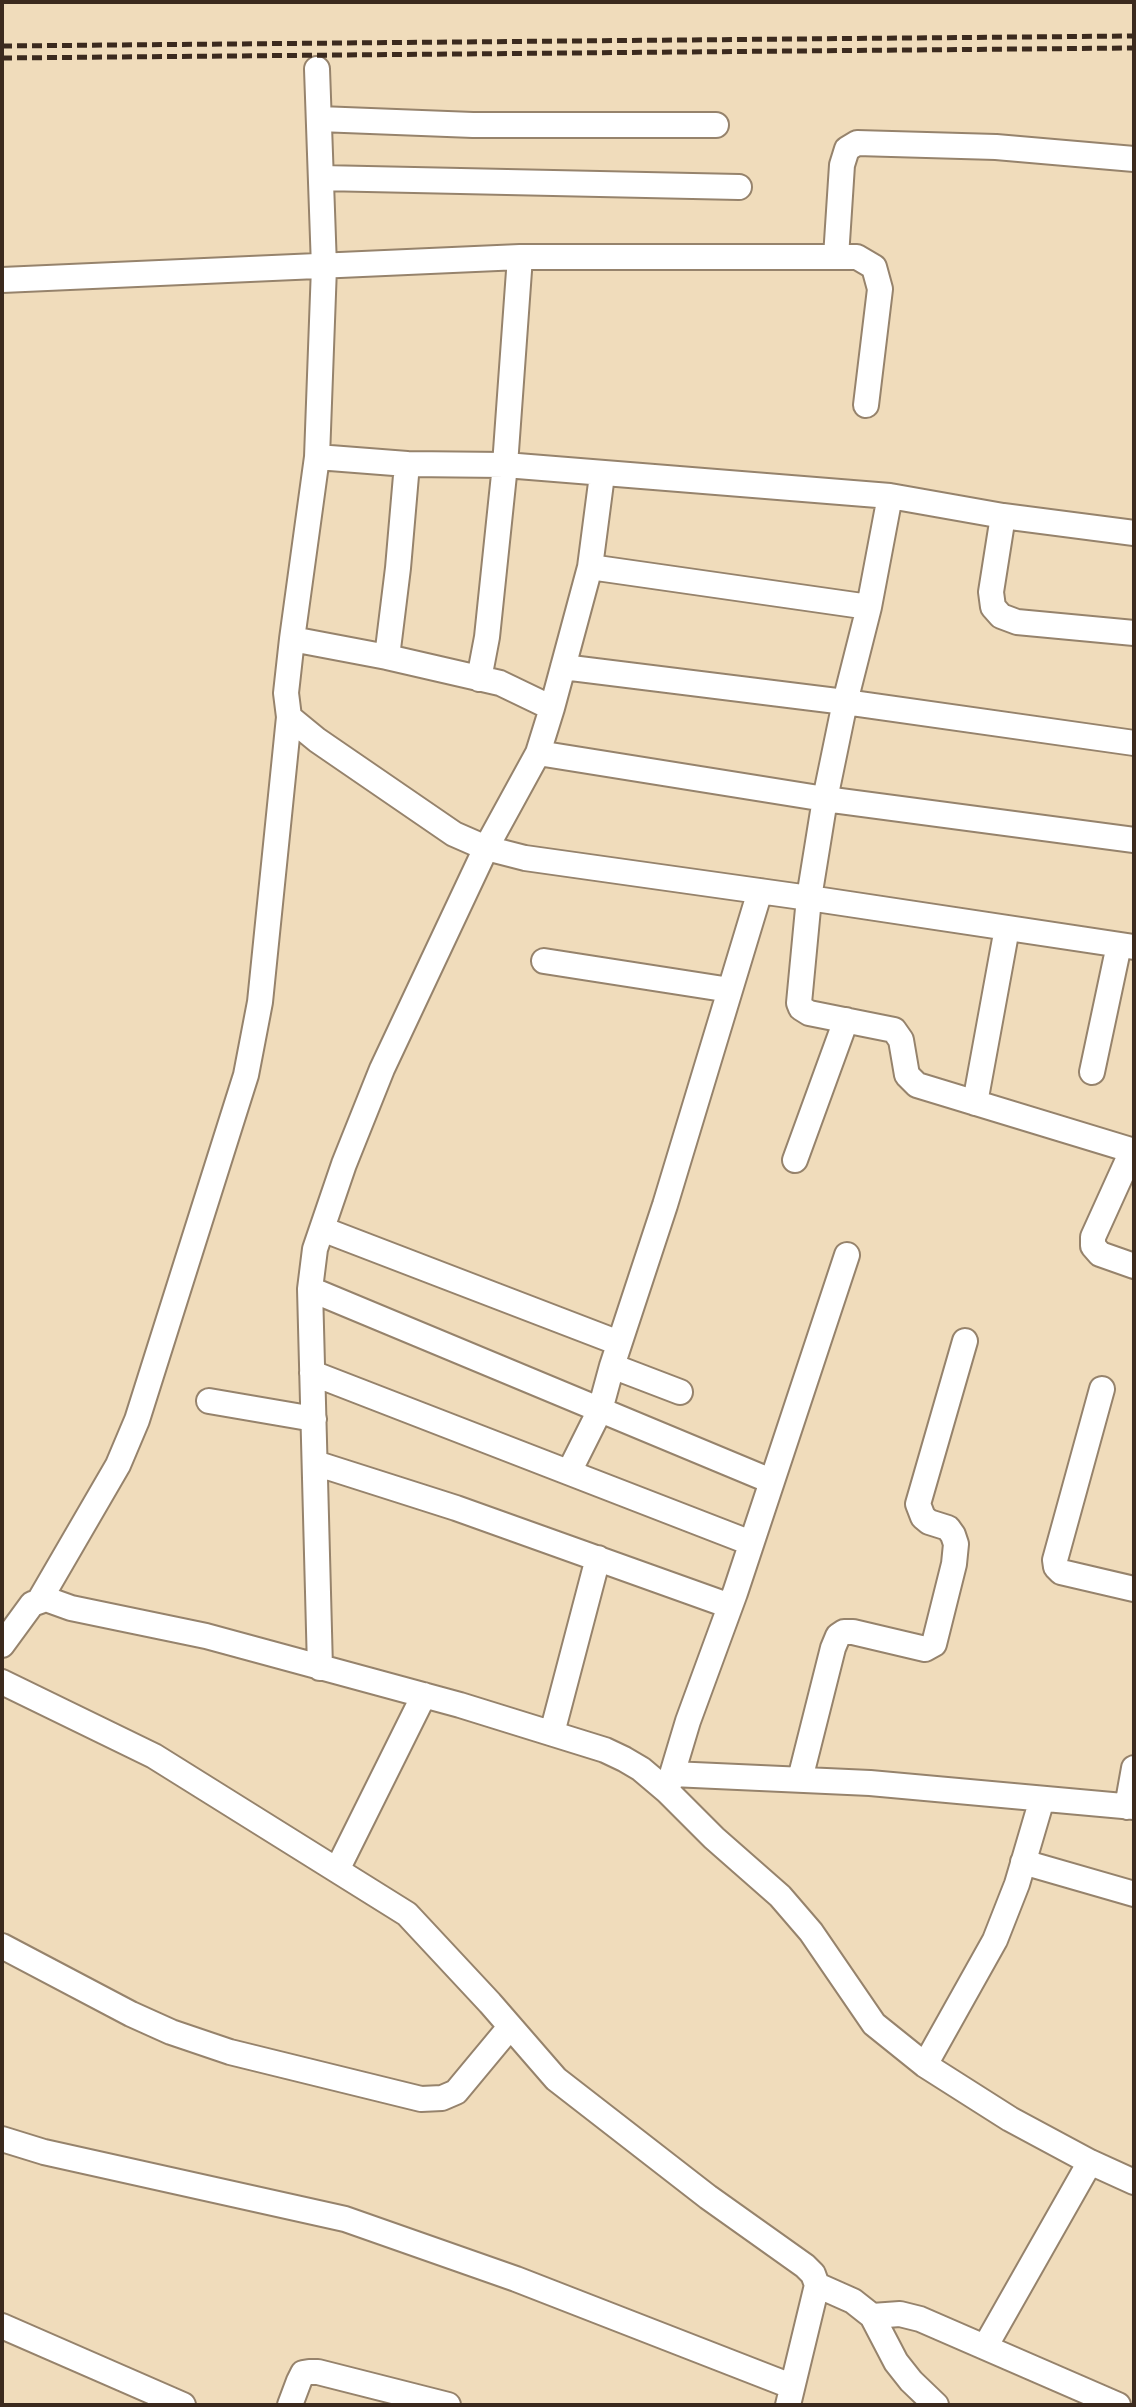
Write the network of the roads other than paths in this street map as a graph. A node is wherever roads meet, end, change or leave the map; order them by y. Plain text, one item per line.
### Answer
1 (317, 69) dead end
2 (319, 120) junction
3 (716, 124) dead end
4 (1134, 159) edge
5 (321, 178) junction
6 (739, 187) dead end
7 (520, 257) junction
8 (836, 257) junction
9 (324, 267) junction
10 (2, 280) edge
11 (866, 405) dead end
12 (317, 457) junction
13 (407, 464) junction
14 (505, 465) junction
15 (602, 475) junction
16 (890, 496) junction
17 (1003, 516) junction
18 (1134, 533) edge
19 (590, 567) junction
20 (869, 607) junction
21 (1134, 633) edge
22 (292, 639) junction
23 (387, 657) junction
24 (563, 667) junction
25 (479, 679) junction
26 (845, 702) junction
27 (552, 708) junction
28 (289, 717) junction
29 (1134, 743) edge
30 (538, 753) junction
31 (825, 799) junction
32 (1134, 840) edge
33 (486, 848) junction
34 (760, 891) junction
35 (810, 898) junction
36 (1007, 928) junction
37 (1127, 946) edge
38 (544, 961) dead end
39 (730, 990) junction
40 (846, 1020) junction
41 (1091, 1072) dead end
42 (975, 1103) junction
43 (1133, 1151) edge
44 (795, 1160) dead end
45 (322, 1229) junction
46 (847, 1255) dead end
47 (1134, 1266) edge
48 (310, 1289) junction
49 (965, 1341) dead end
50 (615, 1354) junction
51 (312, 1373) junction
52 (1102, 1389) dead end
53 (680, 1392) dead end
54 (209, 1401) dead end
55 (600, 1410) junction
56 (314, 1419) junction
57 (315, 1463) junction
58 (569, 1472) junction
59 (771, 1481) junction
60 (751, 1543) junction
61 (598, 1558) junction
62 (1134, 1589) edge
63 (39, 1601) junction
64 (730, 1606) junction
65 (2, 1645) edge
66 (320, 1668) junction
67 (2, 1682) edge
68 (424, 1695) junction
69 (552, 1734) junction
70 (1134, 1768) edge
71 (800, 1779) junction
72 (669, 1783) junction
73 (1042, 1799) junction
74 (1130, 1807) edge
75 (1023, 1862) junction
76 (337, 1870) junction
77 (1134, 1894) edge
78 (2, 1946) edge
79 (510, 2027) junction
80 (925, 2065) junction
81 (2, 2139) edge
82 (1090, 2162) junction
83 (1134, 2182) edge
84 (817, 2285) junction
85 (872, 2316) junction
86 (2, 2326) edge
87 (985, 2347) junction
88 (790, 2396) edge
89 (182, 2405) edge
90 (290, 2405) edge
91 (447, 2405) edge
92 (936, 2405) edge
93 (1118, 2405) edge

1 - 2 street
2 - 3 street
2 - 5 street
4 - 8 street
5 - 6 street
5 - 9 street
7 - 8 street
7 - 9 street
7 - 14 street
8 - 11 street
9 - 10 street
9 - 12 street
12 - 13 street
12 - 22 street
13 - 14 street
13 - 23 street
14 - 15 street
14 - 25 street
15 - 16 street
15 - 19 street
16 - 17 street
16 - 20 street
17 - 18 street
17 - 21 street
19 - 20 street
19 - 24 street
20 - 26 street
22 - 23 street
22 - 28 street
23 - 25 street
24 - 26 street
24 - 27 street
25 - 27 street
26 - 29 street
26 - 31 street
27 - 30 street
28 - 33 street
28 - 63 street
30 - 31 street
30 - 33 street
31 - 32 street
31 - 35 street
33 - 34 street
33 - 45 street
34 - 35 street
34 - 39 street
35 - 36 street
35 - 40 street
36 - 37 street
36 - 42 street
37 - 41 street
38 - 39 street
39 - 50 street
40 - 42 street
40 - 44 street
42 - 43 street
43 - 47 street
45 - 48 street
45 - 50 street
46 - 59 street
48 - 51 street
48 - 55 street
49 - 71 street
50 - 53 street
50 - 55 street
51 - 56 street
51 - 58 street
52 - 62 street
54 - 56 street
55 - 58 street
55 - 59 street
56 - 57 street
57 - 61 street
57 - 66 street
58 - 60 street
59 - 60 street
60 - 64 street
61 - 64 street
61 - 69 street
63 - 65 street
63 - 66 street
64 - 72 street
66 - 68 street
67 - 76 street
68 - 69 street
68 - 76 street
69 - 72 street
70 - 74 street
71 - 72 street
71 - 73 street
72 - 80 street
73 - 74 street
73 - 75 street
75 - 77 street
75 - 80 street
76 - 79 street
78 - 79 street
79 - 84 street
80 - 82 street
81 - 88 street
82 - 83 street
82 - 87 street
84 - 85 street
84 - 88 street
85 - 87 street
85 - 92 street
86 - 89 street
87 - 93 street
90 - 91 street

